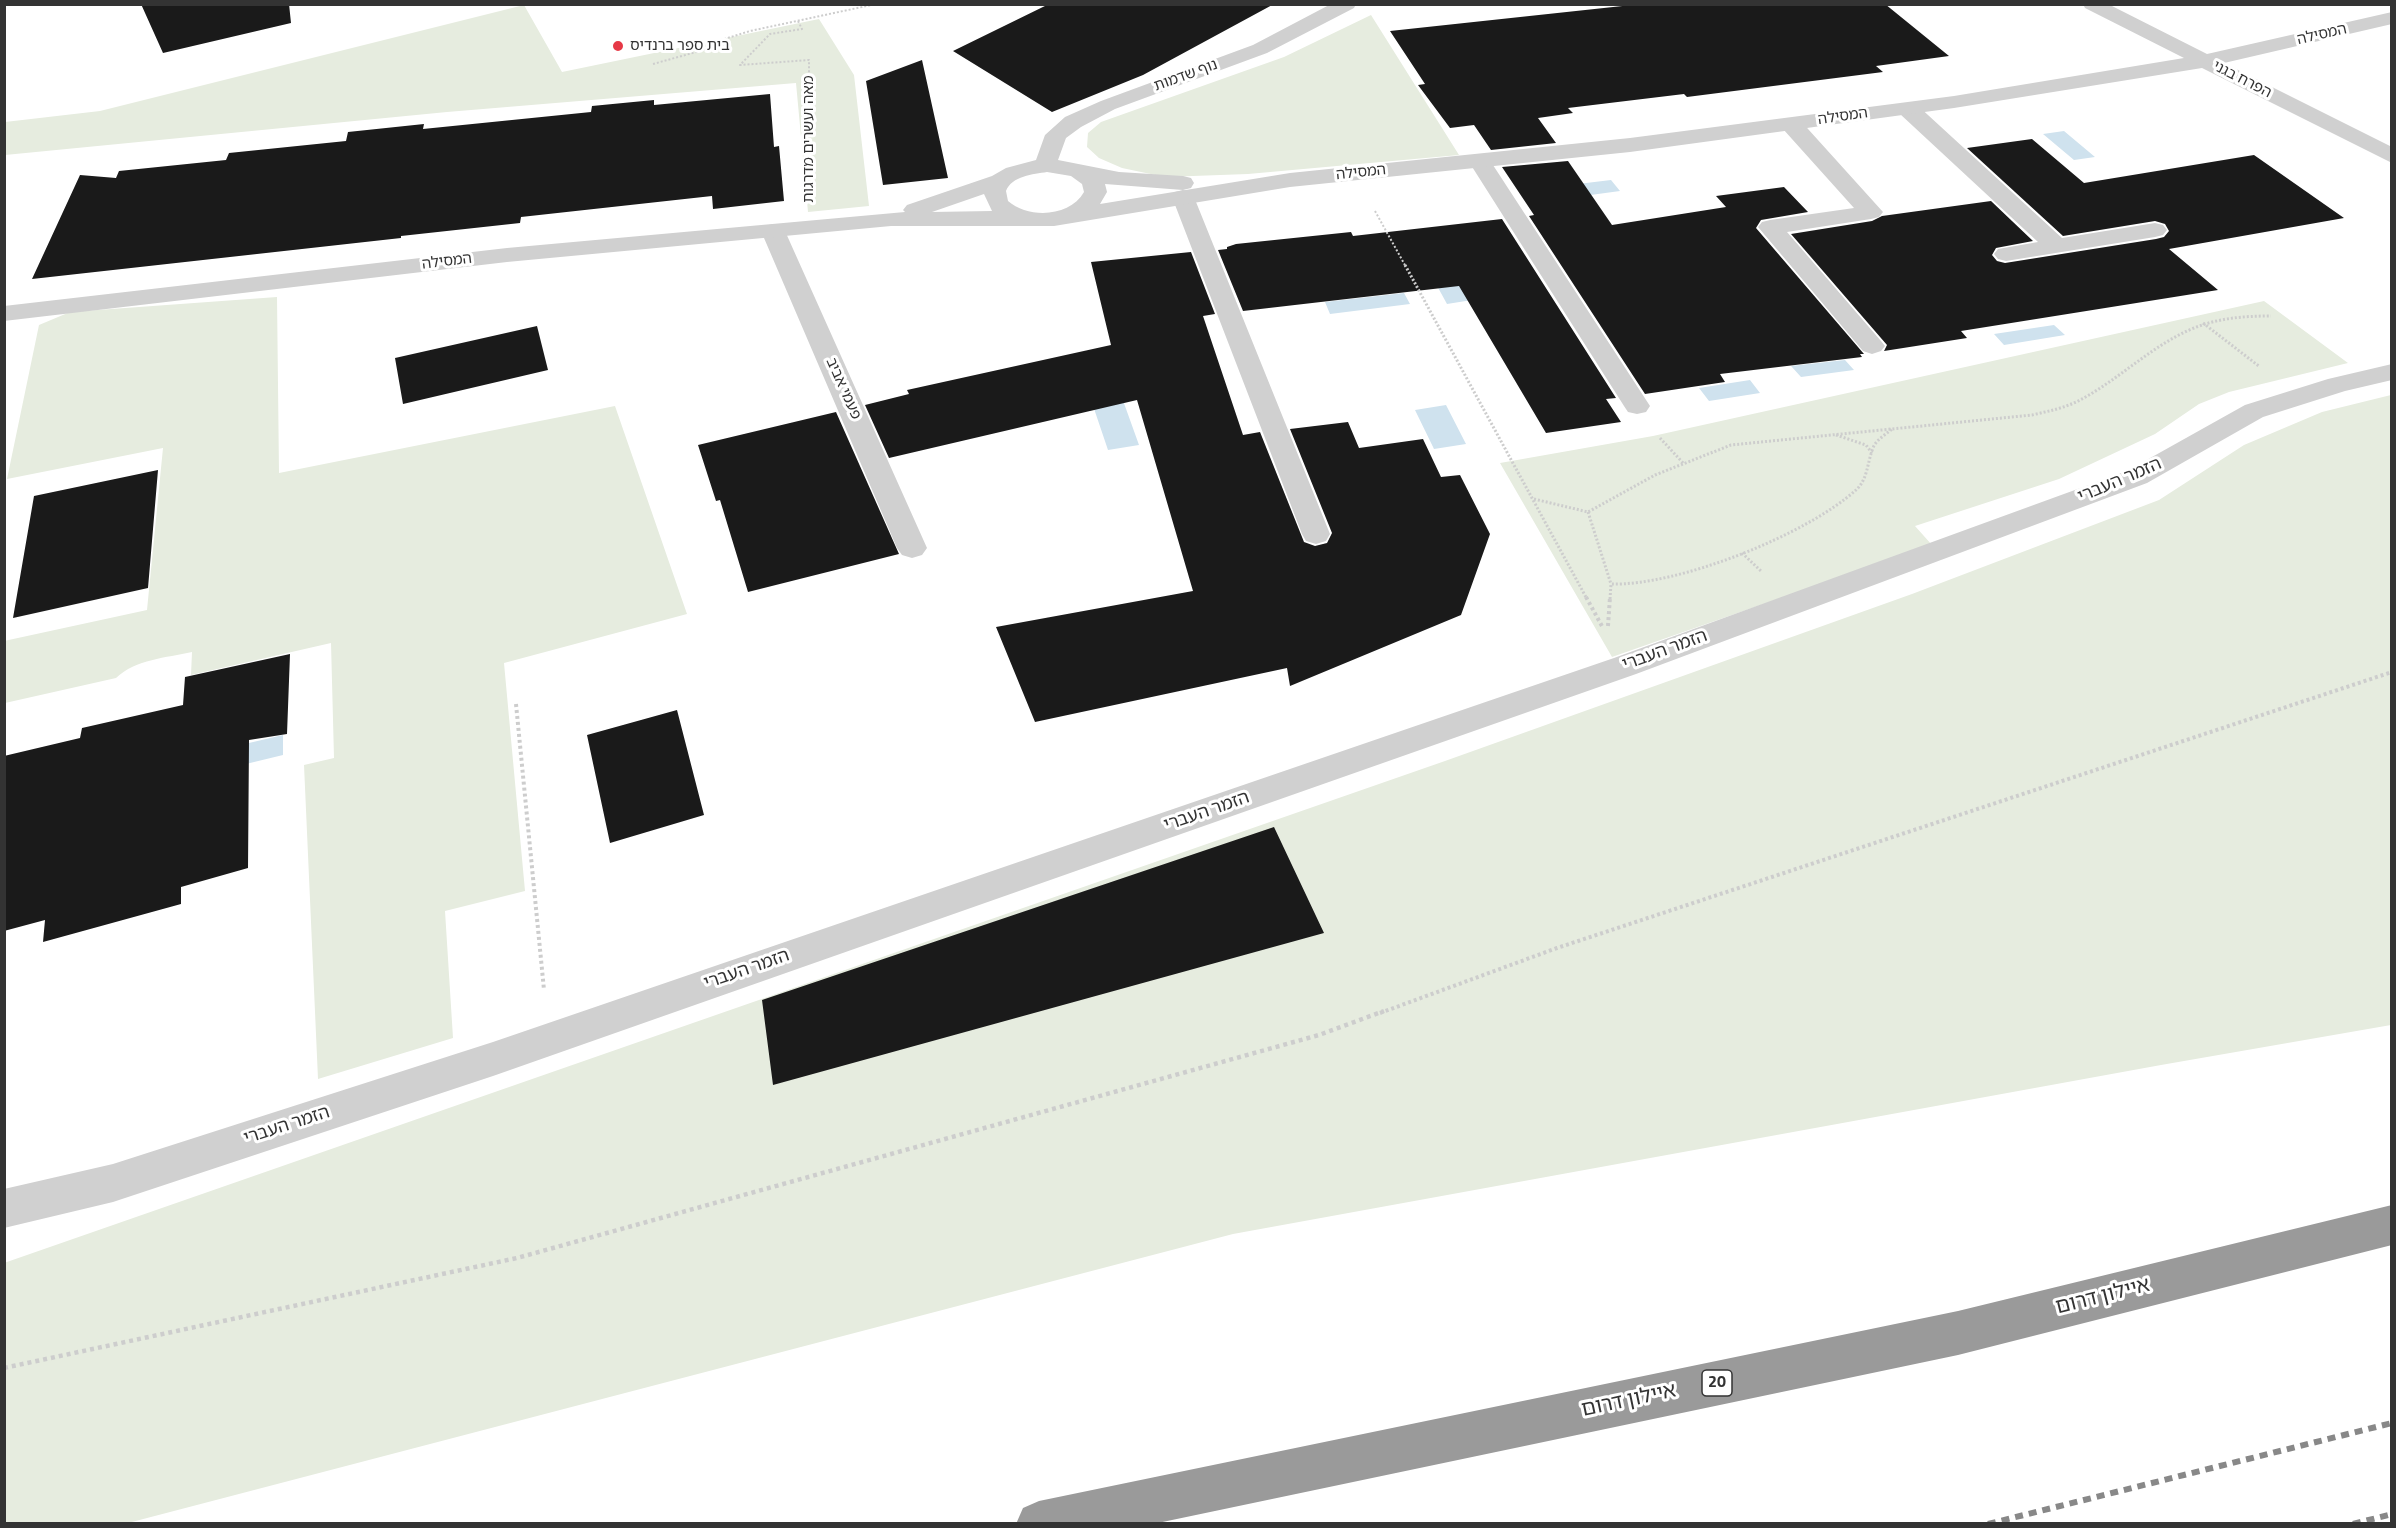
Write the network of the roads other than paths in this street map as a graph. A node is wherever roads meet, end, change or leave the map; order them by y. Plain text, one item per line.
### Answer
1 (1347, 4) edge
2 (2092, 4) edge
3 (2391, 18) edge
4 (2205, 61) junction
5 (1908, 109) junction
6 (1791, 124) junction
7 (2391, 156) edge
8 (1480, 162) junction
9 (1045, 166) junction
10 (1081, 172) junction
11 (1290, 180) junction
12 (1000, 181) junction
13 (1183, 197) junction
14 (1023, 218) junction
15 (891, 219) junction
16 (1054, 219) junction
17 (2155, 230) dead end
18 (773, 231) junction
19 (2057, 246) junction
20 (2006, 254) dead end
21 (5, 317) edge
22 (1872, 346) dead end
23 (2391, 372) edge
24 (1637, 406) dead end
25 (1317, 534) dead end
26 (912, 548) dead end
27 (4, 1209) edge
28 (2391, 1225) edge
29 (1038, 1524) edge

1 - 9 street, נוף שדמות
2 - 4 street, הפרח בגני
3 - 4 street, המסילה
4 - 5 street, המסילה
4 - 7 street, הפרח בגני
5 - 6 street, המסילה
5 - 19 street
6 - 8 street, המסילה
6 - 22 street
8 - 11 street, המסילה
8 - 24 street
9 - 10 street, המסילה
9 - 12 street, המסילה
10 - 11 street, המסילה
10 - 16 street
11 - 13 street, המסילה
12 - 14 street
12 - 15 street, המסילה
13 - 16 street, המסילה
13 - 25 street
14 - 15 street, המסילה
14 - 16 street, המסילה
15 - 18 street, המסילה
17 - 19 street
18 - 21 street, המסילה
18 - 26 street, פעמי אביב
19 - 20 street
23 - 27 street, הזמר העברי
28 - 29 highway, איילון דרום / 20

